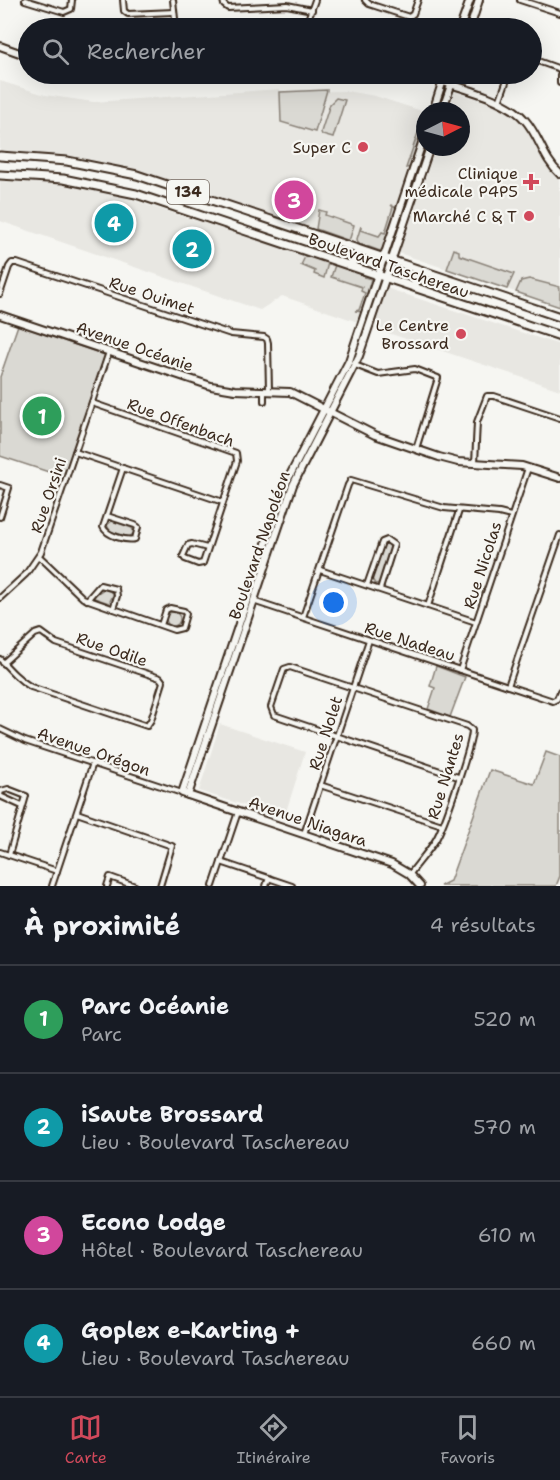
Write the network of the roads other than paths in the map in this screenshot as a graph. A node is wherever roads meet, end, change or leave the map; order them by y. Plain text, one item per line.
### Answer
1 (25, 0) edge
2 (72, 0) edge
3 (123, 0) edge
4 (173, 0) edge
5 (223, 0) edge
6 (315, 0) edge
7 (365, 0) edge
8 (418, 0) edge
9 (470, 0) edge
10 (480, 0) edge
11 (520, 0) edge
12 (533, 2) edge
13 (312, 10) junction
14 (174, 12) junction
15 (560, 14) edge
16 (175, 18) edge
17 (309, 18) edge
18 (464, 18) edge
19 (474, 18) edge
20 (0, 46) edge
21 (18, 52) edge
22 (542, 63) edge
23 (560, 69) edge
24 (560, 75) edge
25 (560, 83) edge
26 (441, 84) edge
27 (448, 84) edge
28 (506, 84) edge
29 (451, 85) junction
30 (436, 102) edge
31 (445, 102) edge
32 (500, 102) junction
33 (0, 156) edge
34 (418, 156) edge
35 (427, 156) edge
36 (560, 174) edge
37 (0, 175) edge
38 (401, 205) junction
39 (410, 208) junction
40 (357, 249) junction
41 (384, 258) junction
42 (392, 260) junction
43 (349, 265) junction
44 (429, 273) junction
45 (379, 275) junction
46 (387, 278) junction
47 (415, 287) junction
48 (0, 294) edge
49 (0, 315) edge
50 (560, 317) edge
51 (365, 318) junction
52 (373, 320) junction
53 (560, 336) edge
54 (109, 352) junction
55 (355, 365) junction
56 (266, 391) junction
57 (264, 401) dead end
58 (92, 403) junction
59 (328, 410) junction
60 (560, 418) edge
61 (416, 450) junction
62 (75, 452) junction
63 (475, 463) junction
64 (528, 467) junction
65 (123, 468) junction
66 (560, 478) edge
67 (0, 485) edge
68 (223, 502) junction
69 (459, 511) junction
70 (107, 516) junction
71 (511, 516) junction
72 (0, 517) edge
73 (560, 535) edge
74 (207, 548) junction
75 (39, 556) junction
76 (320, 570) junction
77 (367, 585) junction
78 (380, 589) junction
79 (0, 598) edge
80 (87, 600) junction
81 (250, 600) junction
82 (428, 606) junction
83 (113, 609) junction
84 (303, 617) junction
85 (476, 622) junction
86 (160, 625) junction
87 (369, 640) junction
88 (2, 661) edge
89 (460, 670) junction
90 (508, 686) junction
91 (352, 688) junction
92 (560, 692) edge
93 (0, 729) edge
94 (337, 736) junction
95 (93, 763) junction
96 (458, 777) junction
97 (320, 784) junction
98 (185, 794) junction
99 (0, 795) edge
100 (22, 806) junction
101 (238, 812) junction
102 (76, 813) junction
103 (442, 825) junction
104 (304, 834) junction
105 (0, 852) edge
106 (9, 855) junction
107 (221, 862) junction
108 (57, 871) junction
109 (409, 874) junction
110 (269, 878) junction
111 (52, 886) edge
112 (107, 886) edge
113 (135, 886) edge
114 (160, 886) edge
115 (213, 886) edge
116 (266, 886) edge
117 (292, 886) edge
118 (420, 886) edge

1 - 2 street
3 - 14 street
4 - 14 street
5 - 13 street
6 - 13 street
7 - 8 street
9 - 18 street
10 - 19 street
11 - 12 street
12 - 15 street
13 - 17 street
14 - 16 street
20 - 21 street
22 - 23 street
24 - 25 street
26 - 30 street
27 - 29 street
28 - 32 street
29 - 31 street
29 - 32 street
32 - 36 street
33 - 40 main road, Boulevard Taschereau / 134
34 - 38 street, Boulevard Napoléon
35 - 39 street, Boulevard Napoléon
37 - 43 main road, Boulevard Taschereau / 134
38 - 39 street
38 - 41 street, Boulevard Napoléon
39 - 42 street, Boulevard Napoléon
40 - 41 main road, Boulevard Taschereau / 134
40 - 43 main road
41 - 42 main road, Boulevard Taschereau / 134
41 - 45 street, Boulevard Napoléon
42 - 44 main road, Boulevard Taschereau / 134
42 - 46 street, Boulevard Napoléon
43 - 45 main road, Boulevard Taschereau / 134
44 - 47 main road
44 - 50 main road, Boulevard Taschereau / 134
45 - 46 main road, Boulevard Taschereau / 134
45 - 51 street, Boulevard Napoléon
46 - 47 main road, Boulevard Taschereau / 134
46 - 52 street, Boulevard Napoléon
47 - 53 main road, Boulevard Taschereau / 134
48 - 56 street, Rue Ouimet
49 - 54 street, Avenue Océanie
51 - 52 street
51 - 59 street, Boulevard Napoléon
52 - 55 street, Boulevard Napoléon
54 - 56 street, Avenue Océanie
54 - 58 street, Rue Orsini
55 - 59 street, Boulevard Napoléon
55 - 61 street
56 - 57 street
56 - 59 street, Avenue Océanie
58 - 62 street, Rue Orsini
58 - 68 street, Rue Offenbach
59 - 61 street, Avenue Océanie
59 - 81 street, Boulevard Napoléon
60 - 63 street
61 - 63 street, Avenue Océanie
62 - 65 street
62 - 75 street, Rue Orsini
63 - 64 street, Avenue Océanie
64 - 66 street, Avenue Océanie
64 - 71 street, Rue Nicolas
65 - 68 street
65 - 70 street
67 - 72 street
68 - 74 street, Rue Offenbach
69 - 71 street
69 - 76 street
69 - 82 street
70 - 70 street
71 - 85 street, Rue Nicolas
73 - 90 street
74 - 74 street
75 - 79 street, Rue Orsini
75 - 80 street
76 - 77 street
76 - 84 street
77 - 78 street
77 - 78 street
78 - 82 street
80 - 83 street
80 - 83 street
81 - 84 street, Rue Nadeau
81 - 98 street, Boulevard Napoléon
82 - 85 street
83 - 86 street
84 - 87 street, Rue Nadeau
85 - 89 street, Rue Nicolas
86 - 86 street
87 - 89 street, Rue Nadeau
87 - 91 street, Rue Nolet
88 - 88 street, Rue Odile
89 - 90 street, Rue Nadeau
90 - 92 street, Rue Nadeau
91 - 94 street, Rue Nolet
91 - 94 street
91 - 96 street, Rue Nantes
93 - 95 street, Avenue Orégon
94 - 96 street
94 - 97 street, Rue Nolet
95 - 98 street, Avenue Orégon
95 - 102 street
96 - 103 street, Rue Nantes
97 - 103 street
97 - 104 street, Rue Nolet
98 - 101 street, Avenue Niagara
99 - 100 street
99 - 100 street
100 - 106 street
101 - 104 street, Avenue Niagara
101 - 107 street
102 - 108 street
102 - 114 street
103 - 109 street, Rue Nantes
104 - 109 street, Avenue Niagara
105 - 106 street
106 - 108 street
107 - 110 street
107 - 115 street
108 - 111 street
109 - 118 street, Avenue Niagara
110 - 116 street
110 - 117 street
112 - 113 street

